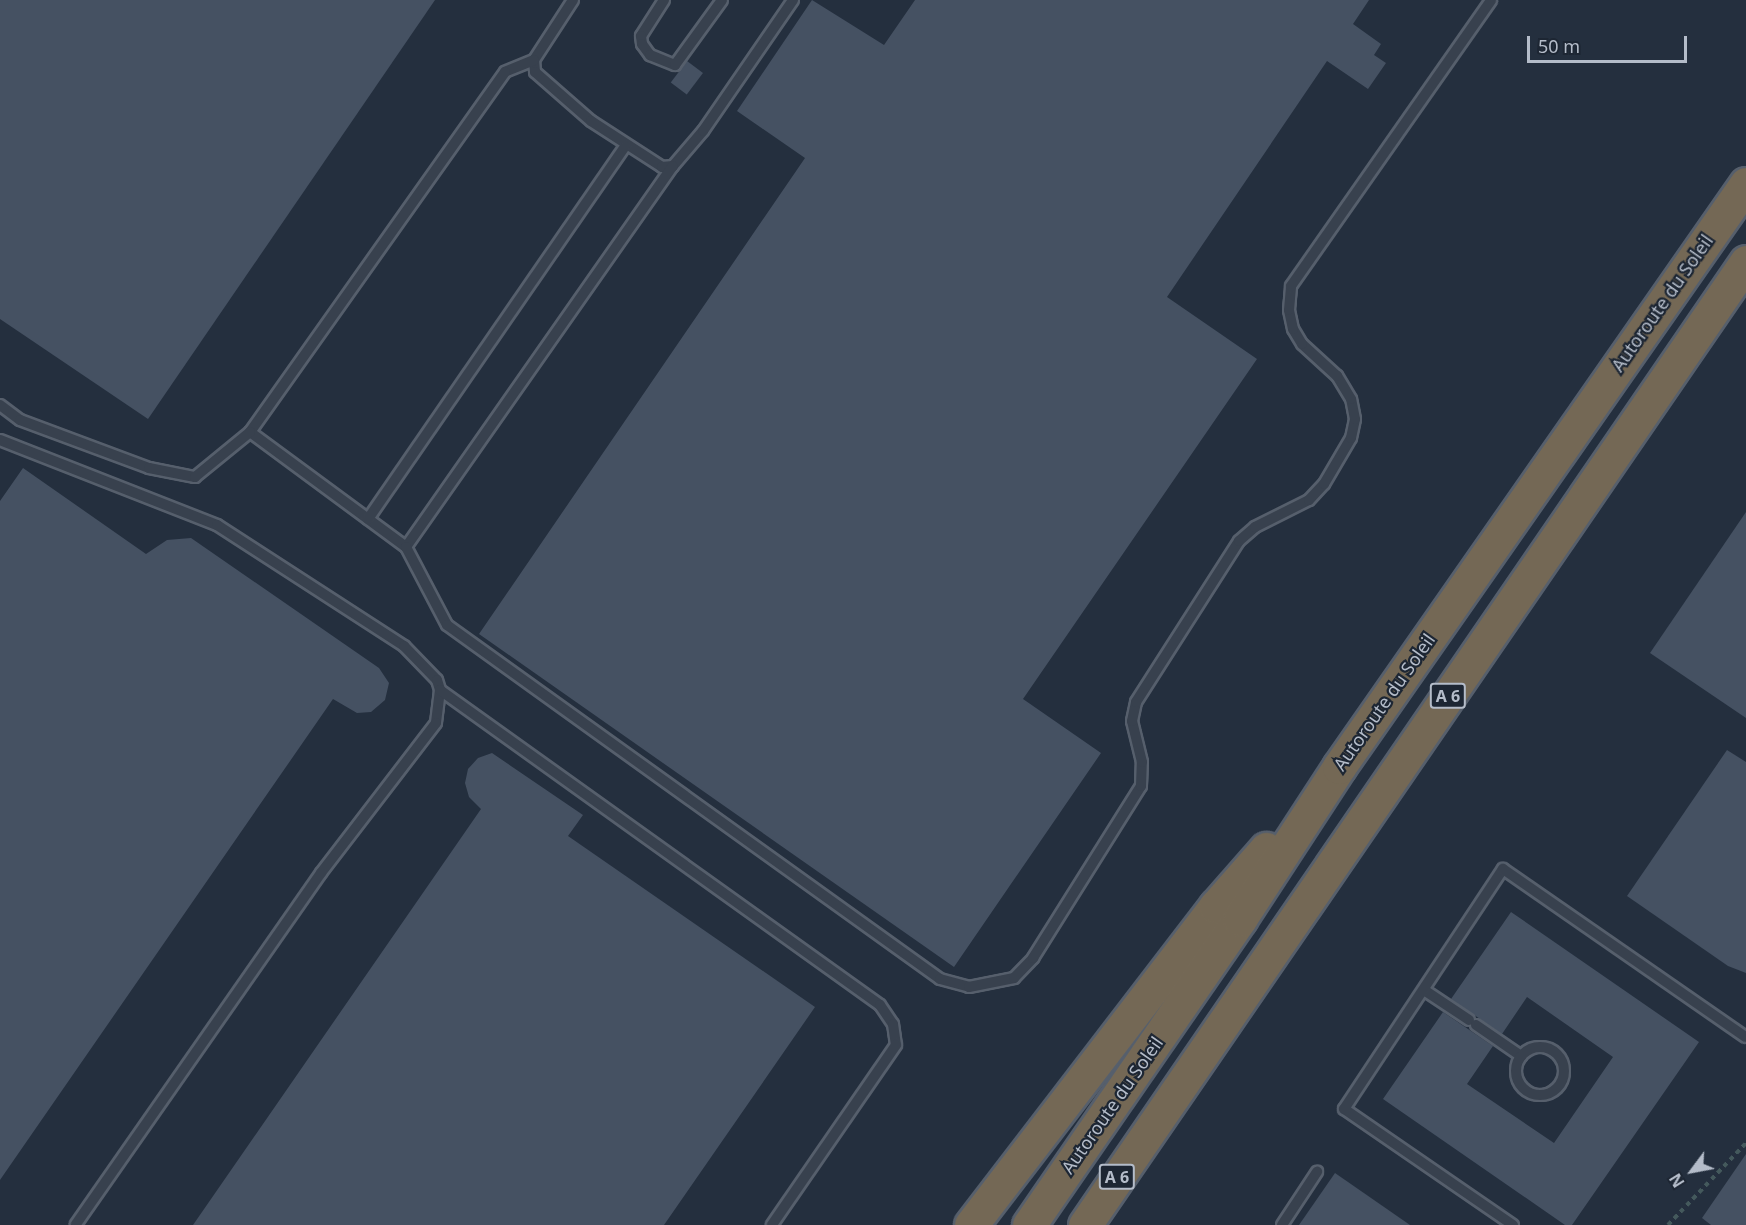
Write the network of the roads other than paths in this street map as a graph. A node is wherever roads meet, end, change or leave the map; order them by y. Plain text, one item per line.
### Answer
1 (573, 0) edge
2 (664, 0) edge
3 (722, 0) edge
4 (793, 0) edge
5 (1491, 0) edge
6 (534, 60) junction
7 (625, 146) junction
8 (673, 165) junction
9 (1746, 184) edge
10 (1746, 262) edge
11 (0, 405) edge
12 (250, 432) junction
13 (0, 440) edge
14 (368, 519) junction
15 (406, 548) junction
16 (440, 690) junction
17 (1339, 767) junction
18 (1424, 990) junction
19 (1746, 1037) edge
20 (1521, 1056) junction
21 (1317, 1172) dead end
22 (75, 1225) edge
23 (772, 1225) edge
24 (971, 1225) edge
25 (1029, 1225) edge
26 (1085, 1225) edge
27 (1282, 1225) edge
28 (1513, 1225) edge

1 - 6 lane
2 - 3 lane
4 - 8 lane
5 - 15 lane
6 - 7 lane
6 - 12 lane
7 - 8 lane
7 - 14 lane
8 - 15 lane
9 - 17 highway, Autoroute du Soleil / A 6
10 - 26 highway, A 6
11 - 12 lane
12 - 14 lane
13 - 16 lane
14 - 15 lane
16 - 22 lane
16 - 23 lane
17 - 24 highway
17 - 25 highway, Autoroute du Soleil / A 6
18 - 19 lane
18 - 20 lane
18 - 28 lane
20 - 20 lane
21 - 27 lane

